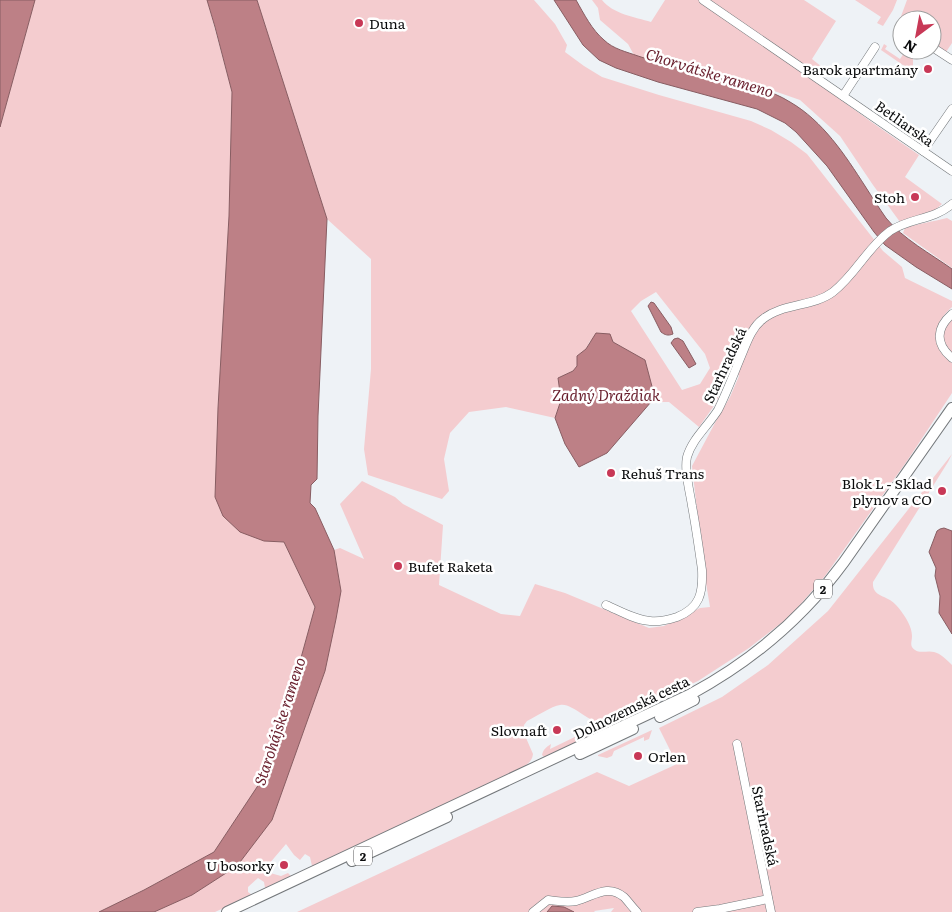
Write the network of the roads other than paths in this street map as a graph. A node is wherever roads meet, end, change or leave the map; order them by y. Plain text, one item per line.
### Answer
1 (703, 0) edge
2 (875, 47) dead end
3 (843, 96) junction
4 (952, 109) edge
5 (923, 151) junction
6 (952, 171) edge
7 (952, 204) edge
8 (952, 314) edge
9 (952, 358) edge
10 (952, 408) edge
11 (952, 420) edge
12 (606, 605) dead end
13 (737, 744) dead end
14 (768, 899) junction
15 (227, 912) edge
16 (244, 912) edge
17 (533, 912) edge
18 (637, 912) edge
19 (697, 912) edge
20 (771, 912) edge

1 - 3 street, Betliarska
2 - 3 street
3 - 5 street, Betliarska
4 - 5 street
5 - 6 street, Betliarska
7 - 12 street, Starhradská
8 - 9 street
10 - 15 main road, Dolnozemská cesta / 2
11 - 16 main road, Dolnozemská cesta / 2
13 - 14 street, Starhradská
14 - 19 street
14 - 20 street, Starhradská
17 - 18 street

